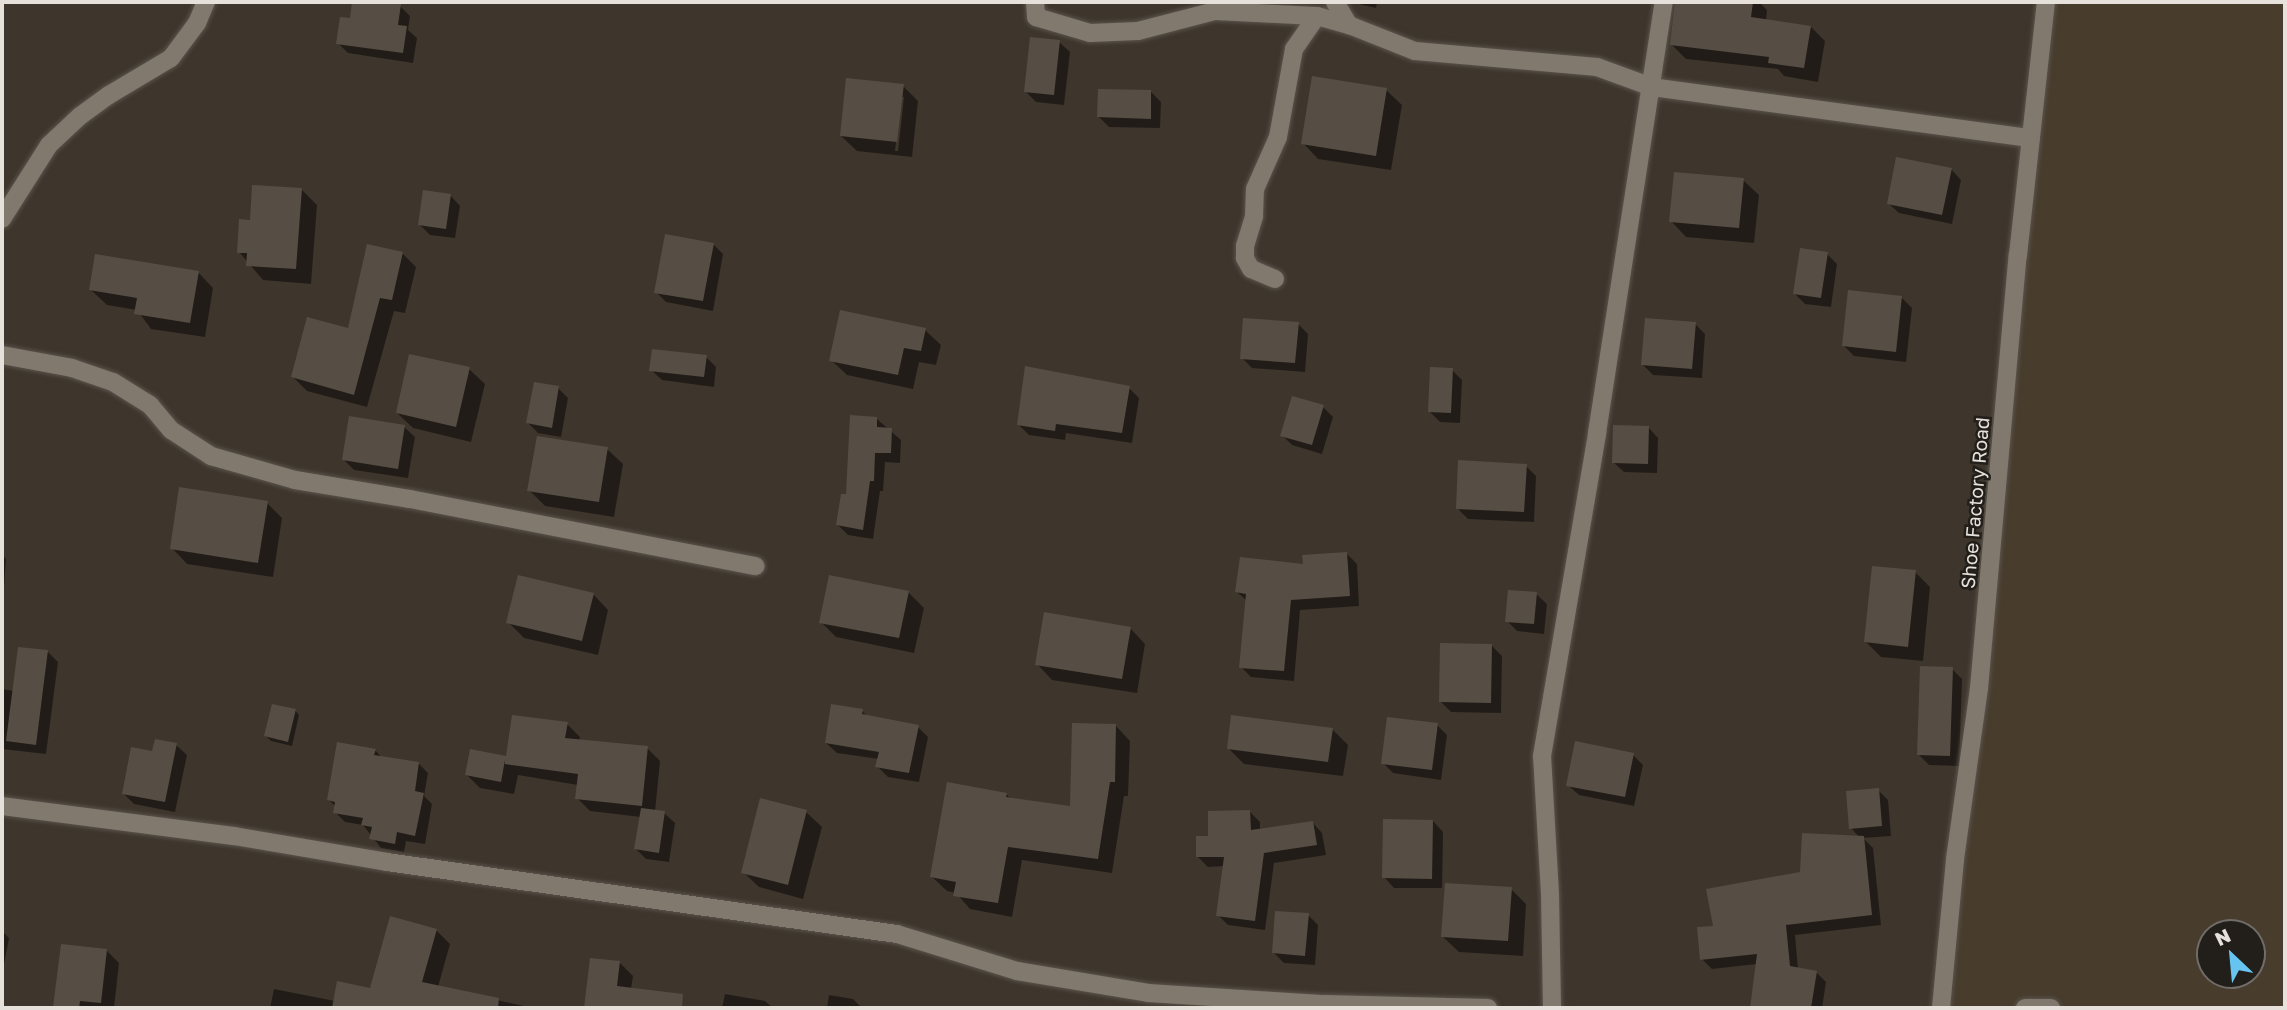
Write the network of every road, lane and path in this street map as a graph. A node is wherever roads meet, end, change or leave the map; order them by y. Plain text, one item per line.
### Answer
1 (206, 2) edge
2 (1035, 2) edge
3 (1335, 2) edge
4 (1664, 2) edge
5 (2046, 2) edge
6 (1317, 16) junction
7 (1349, 24) junction
8 (1651, 87) junction
9 (2031, 138) junction
10 (2, 219) edge
11 (1275, 279) dead end
12 (2, 355) edge
13 (756, 566) dead end
14 (2, 806) edge
15 (1488, 1008) edge
16 (1552, 1008) edge
17 (1944, 1008) edge
18 (2025, 1008) edge
19 (2051, 1008) edge

1 - 10 street
2 - 6 street
3 - 7 street
4 - 8 street
5 - 9 street, Shoe Factory Road
6 - 7 street
6 - 11 street
7 - 8 street
8 - 9 street
8 - 16 street
9 - 17 street, Shoe Factory Road
12 - 13 street
14 - 15 street
18 - 19 street

